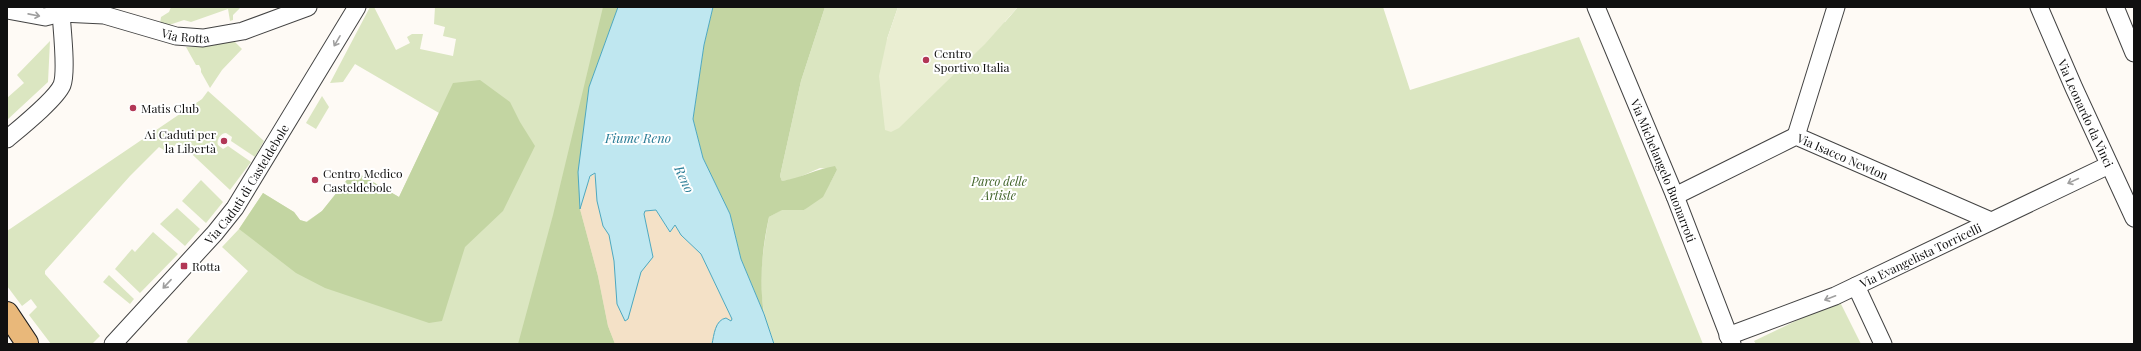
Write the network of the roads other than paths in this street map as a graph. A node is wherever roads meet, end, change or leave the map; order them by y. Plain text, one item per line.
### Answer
1 (308, 7) edge
2 (357, 7) edge
3 (1596, 7) edge
4 (1836, 7) edge
5 (2040, 7) edge
6 (2115, 7) edge
7 (7, 10) edge
8 (57, 10) edge
9 (103, 11) edge
10 (2134, 53) edge
11 (1796, 136) junction
12 (7, 139) edge
13 (2109, 165) junction
14 (2128, 188) edge
15 (1675, 196) junction
16 (2134, 218) edge
17 (1991, 221) junction
18 (1856, 286) junction
19 (7, 313) edge
20 (7, 321) edge
21 (1730, 340) edge
22 (28, 344) edge
23 (113, 344) edge
24 (1883, 344) edge

1 - 9 street, Via Rotta
2 -> 23 street, Via Caduti di Casteldebole
3 - 15 street, Via Michelangelo Buonarroti
4 - 11 street
5 - 13 street, Via Leonardo da Vinci
6 - 10 street
7 -> 8 street, Via Rotta
8 - 9 street, Via Rotta
8 - 12 street
11 - 15 street, Via Isacco Newton
11 - 17 street, Via Isacco Newton
13 - 14 street, Via Leonardo da Vinci
13 -> 17 street, Via Evangelista Torricelli
14 - 16 street, Via Leonardo da Vinci
15 - 21 street, Via Michelangelo Buonarroti
17 - 18 street, Via Evangelista Torricelli
18 -> 21 street, Via Evangelista Torricelli
18 - 24 street
19 - 22 main road
20 - 22 main road

